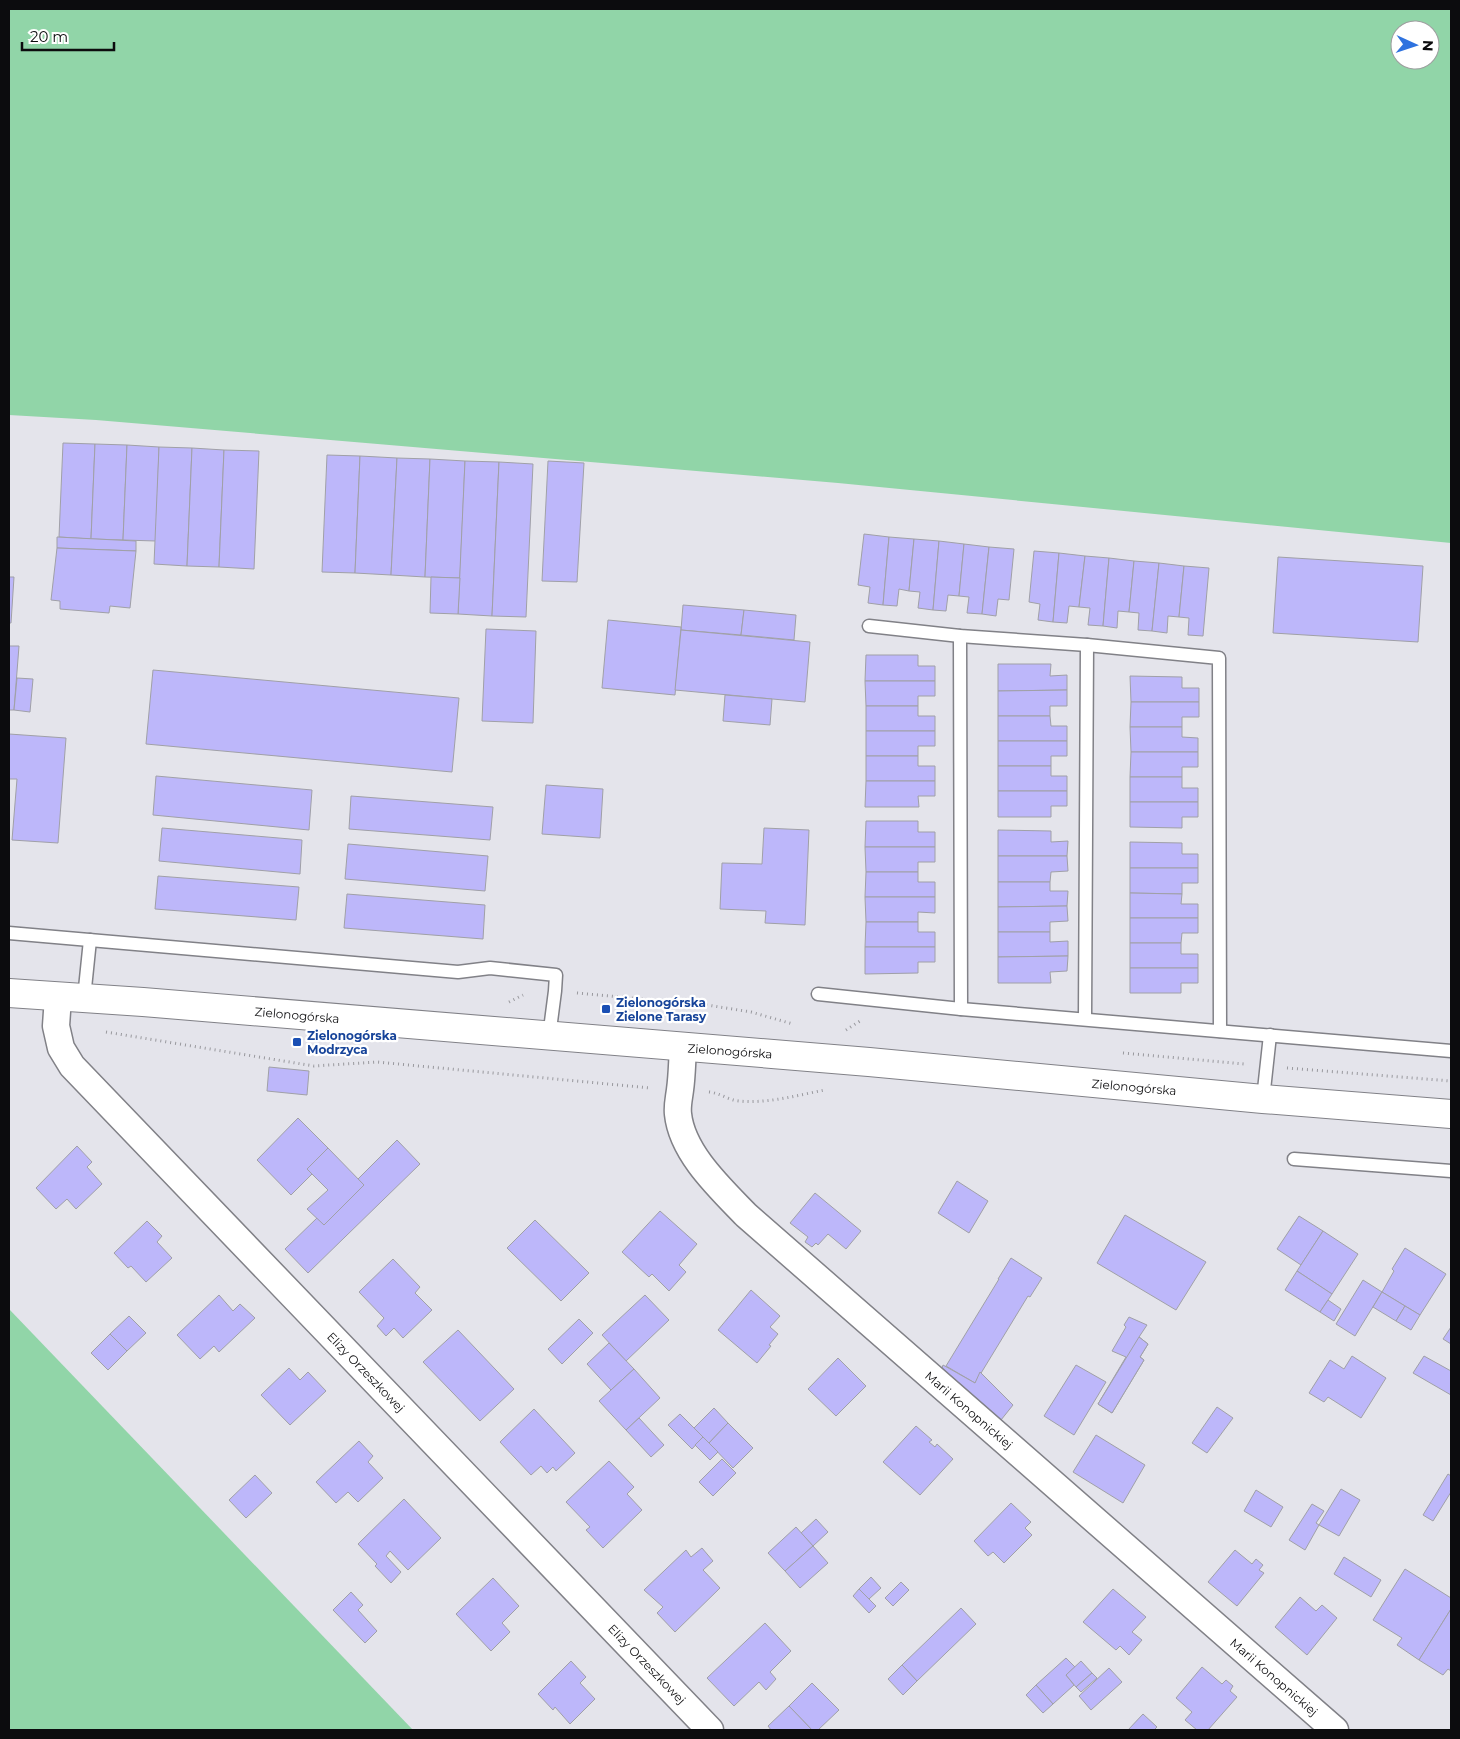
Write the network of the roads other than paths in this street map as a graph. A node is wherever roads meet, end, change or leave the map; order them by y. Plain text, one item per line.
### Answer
1 (869, 626) dead end
2 (960, 636) junction
3 (1087, 645) junction
4 (9, 933) edge
5 (90, 940) junction
6 (9, 993) edge
7 (818, 994) dead end
8 (71, 998) junction
9 (961, 1009) junction
10 (1085, 1019) junction
11 (1220, 1031) junction
12 (1270, 1035) junction
13 (549, 1037) junction
14 (684, 1048) junction
15 (1451, 1051) edge
16 (1263, 1099) junction
17 (1451, 1114) edge
18 (1294, 1160) dead end
19 (1451, 1171) edge
20 (710, 1730) edge
21 (1335, 1730) edge

1 - 2 lane
2 - 3 lane
2 - 9 lane
3 - 10 lane
3 - 11 lane
4 - 5 lane
5 - 8 lane
5 - 13 lane
6 - 8 street, Zielonogórska
7 - 9 lane
8 - 13 street, Zielonogórska
8 - 20 street, Elizy Orzeszkowej
9 - 10 lane
10 - 11 lane
11 - 12 lane
12 - 15 lane
12 - 16 lane
13 - 14 street, Zielonogórska
14 - 16 street, Zielonogórska
14 - 21 street, Marii Konopnickiej
16 - 17 street, Zielonogórska
18 - 19 lane

